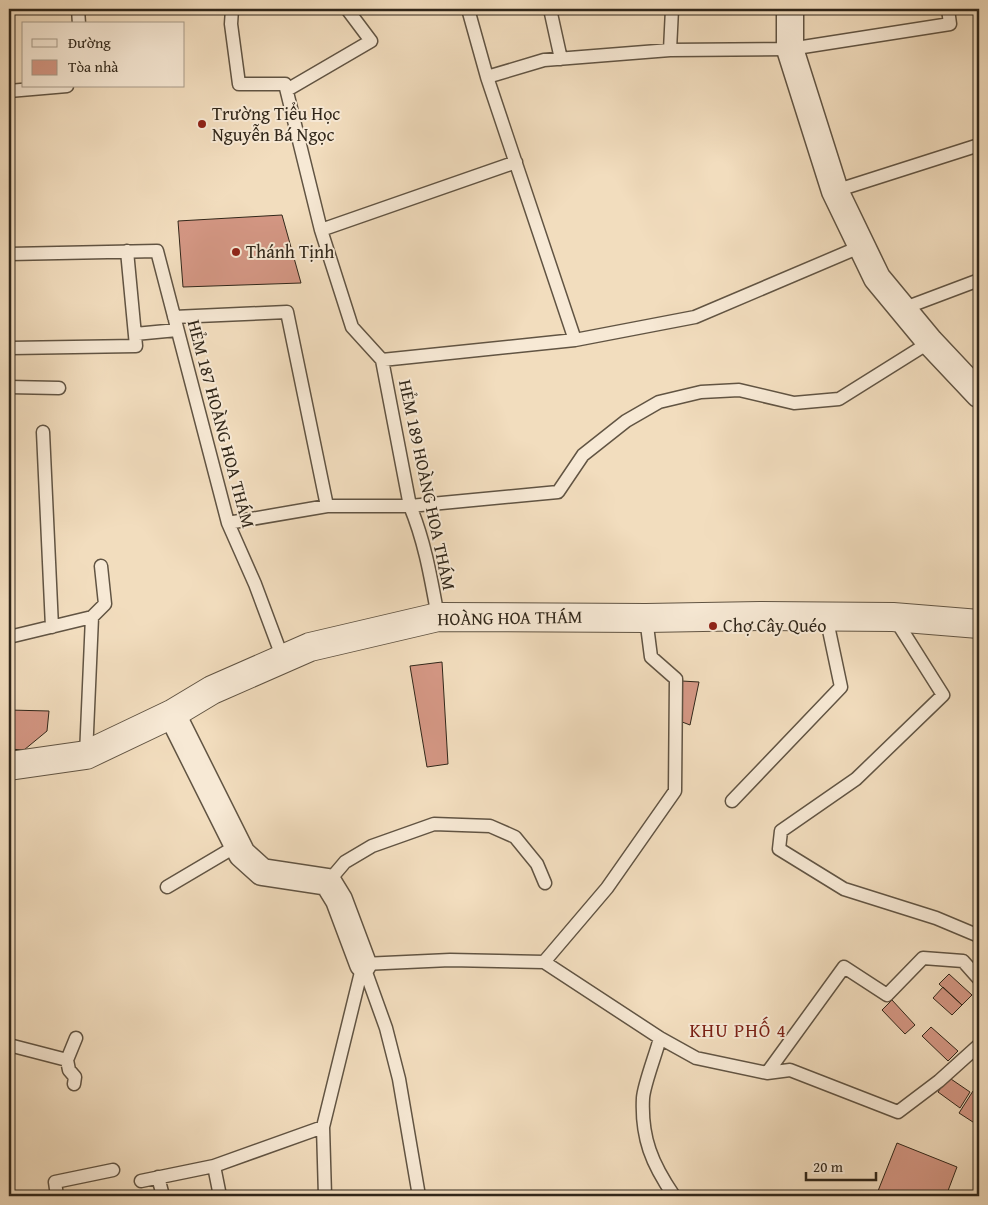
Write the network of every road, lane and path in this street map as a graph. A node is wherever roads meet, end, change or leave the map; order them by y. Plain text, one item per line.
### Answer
1 (78, 9) edge
2 (232, 9) edge
3 (347, 9) edge
4 (468, 9) edge
5 (550, 9) edge
6 (672, 9) edge
7 (790, 9) edge
8 (948, 9) edge
9 (78, 22) edge
10 (790, 49) junction
11 (670, 50) junction
12 (561, 59) junction
13 (487, 77) junction
14 (44, 88) edge
15 (287, 90) junction
16 (9, 91) edge
17 (979, 145) edge
18 (516, 162) junction
19 (835, 191) junction
20 (321, 230) junction
21 (862, 246) junction
22 (127, 251) junction
23 (9, 254) edge
24 (979, 280) edge
25 (902, 309) junction
26 (174, 317) junction
27 (178, 330) junction
28 (135, 334) junction
29 (575, 340) junction
30 (930, 342) junction
31 (11, 348) dead end
32 (382, 360) junction
33 (9, 387) edge
34 (60, 388) dead end
35 (979, 394) edge
36 (43, 432) dead end
37 (327, 506) junction
38 (410, 506) junction
39 (228, 523) junction
40 (101, 566) dead end
41 (826, 616) junction
42 (92, 617) junction
43 (438, 617) junction
44 (894, 617) junction
45 (646, 618) junction
46 (979, 624) edge
47 (52, 627) junction
48 (9, 637) edge
49 (283, 659) junction
50 (172, 714) junction
51 (86, 756) junction
52 (9, 766) edge
53 (732, 801) dead end
54 (238, 845) junction
55 (328, 882) junction
56 (545, 883) dead end
57 (167, 887) dead end
58 (979, 936) edge
59 (544, 962) junction
60 (363, 964) junction
61 (979, 980) edge
62 (76, 1038) dead end
63 (660, 1038) junction
64 (9, 1045) edge
65 (979, 1045) edge
66 (82, 1059) dead end
67 (68, 1060) junction
68 (767, 1073) junction
69 (74, 1084) dead end
70 (322, 1127) junction
71 (214, 1166) junction
72 (113, 1170) dead end
73 (158, 1177) junction
74 (141, 1181) dead end
75 (57, 1196) edge
76 (163, 1196) edge
77 (220, 1196) edge
78 (325, 1196) edge
79 (419, 1196) edge
80 (674, 1196) edge

1 - 9 lane
2 - 15 lane
3 - 15 lane
4 - 13 lane
5 - 12 lane
6 - 11 lane
7 - 10 street
8 - 10 lane
10 - 11 lane
10 - 19 street
11 - 12 lane
12 - 13 lane
13 - 18 lane
14 - 16 lane
15 - 20 lane, HẺM 189 HOÀNG HOA THÁM
17 - 19 lane
18 - 20 lane
18 - 29 lane
19 - 21 street
20 - 32 lane, HẺM 189 HOÀNG HOA THÁM
21 - 25 street
21 - 29 lane
22 - 23 lane
22 - 26 lane, HẺM 187 HOÀNG HOA THÁM
22 - 28 lane
24 - 25 lane
25 - 30 street
26 - 27 lane, HẺM 187 HOÀNG HOA THÁM
26 - 37 lane
27 - 28 lane
27 - 39 lane, HẺM 187 HOÀNG HOA THÁM
28 - 31 lane
29 - 32 lane
30 - 35 street
30 - 38 lane
32 - 38 lane, HẺM 189 HOÀNG HOA THÁM
33 - 34 lane
36 - 47 lane
37 - 38 lane
37 - 39 lane
38 - 43 lane, HẺM 189 HOÀNG HOA THÁM
39 - 49 lane, HẺM 187 HOÀNG HOA THÁM
40 - 42 lane
41 - 44 street, HOÀNG HOA THÁM
41 - 45 street, HOÀNG HOA THÁM
41 - 53 lane
42 - 47 lane
42 - 51 lane
43 - 45 street, HOÀNG HOA THÁM
43 - 49 street, HOÀNG HOA THÁM
44 - 46 street, HOÀNG HOA THÁM
44 - 58 lane
45 - 59 lane
47 - 48 lane
49 - 50 street, HOÀNG HOA THÁM
50 - 51 street, HOÀNG HOA THÁM
50 - 54 street
51 - 52 street, HOÀNG HOA THÁM
54 - 55 street
54 - 57 lane
55 - 56 lane
55 - 60 street
59 - 60 lane
59 - 63 lane
60 - 70 lane
60 - 79 lane
61 - 68 lane
62 - 67 lane
63 - 68 lane
63 - 80 lane
64 - 67 lane
65 - 68 lane
66 - 67 lane
67 - 69 lane
70 - 71 lane
70 - 78 lane
71 - 73 lane
71 - 77 lane
72 - 75 lane
73 - 74 lane
73 - 76 lane

